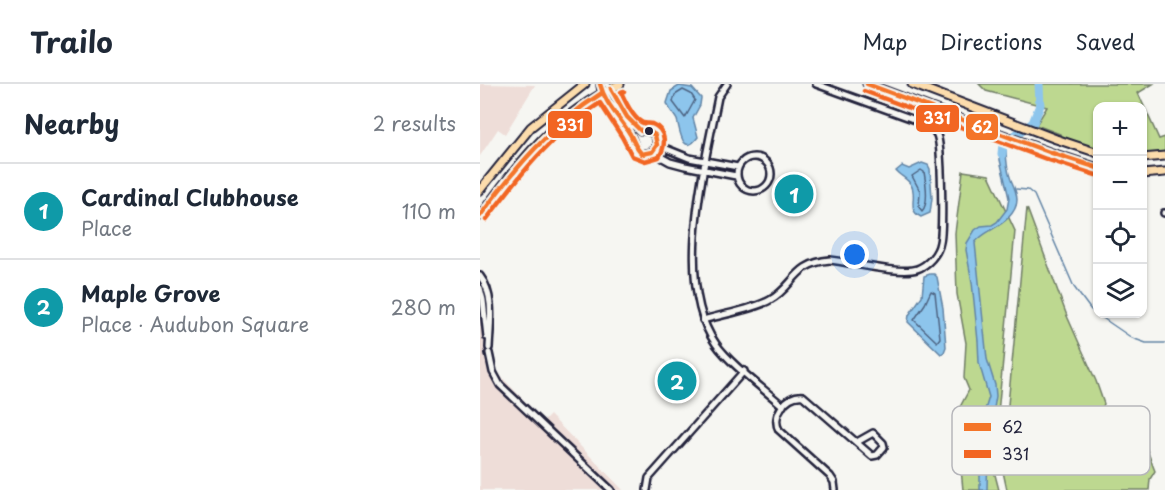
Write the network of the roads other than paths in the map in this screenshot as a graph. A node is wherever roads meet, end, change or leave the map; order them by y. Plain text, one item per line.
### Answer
1 (585, 84) edge
2 (600, 84) edge
3 (620, 84) edge
4 (727, 84) edge
5 (816, 84) edge
6 (867, 84) edge
7 (912, 84) edge
8 (609, 86) edge
9 (602, 93) junction
10 (640, 131) junction
11 (633, 140) junction
12 (657, 145) junction
13 (1093, 151) edge
14 (652, 152) junction
15 (1165, 156) edge
16 (1147, 158) edge
17 (705, 161) junction
18 (1093, 166) edge
19 (738, 167) junction
20 (703, 170) junction
21 (1165, 172) edge
22 (1147, 174) edge
23 (736, 176) junction
24 (480, 190) edge
25 (480, 216) edge
26 (480, 276) edge
27 (480, 288) edge
28 (703, 320) junction
29 (489, 353) dead end
30 (744, 371) junction
31 (783, 406) junction
32 (857, 442) junction
33 (607, 489) edge
34 (647, 490) edge
35 (835, 490) edge

1 - 24 main road
2 - 9 street
3 - 8 main road
4 - 17 street
5 - 28 street
6 - 18 main road
7 - 13 main road
8 - 9 main road
8 - 10 street
9 - 11 street
9 - 25 main road
10 - 11 street
10 - 12 street
11 - 14 street
12 - 14 street
12 - 17 street
14 - 20 street
15 - 16 main road
17 - 19 street
17 - 20 street
19 - 23 street
19 - 23 street
20 - 23 street
20 - 28 street
21 - 22 main road
26 - 27 street
28 - 30 street
29 - 33 street
30 - 31 street
30 - 34 street
31 - 32 street
31 - 35 street
32 - 32 street

